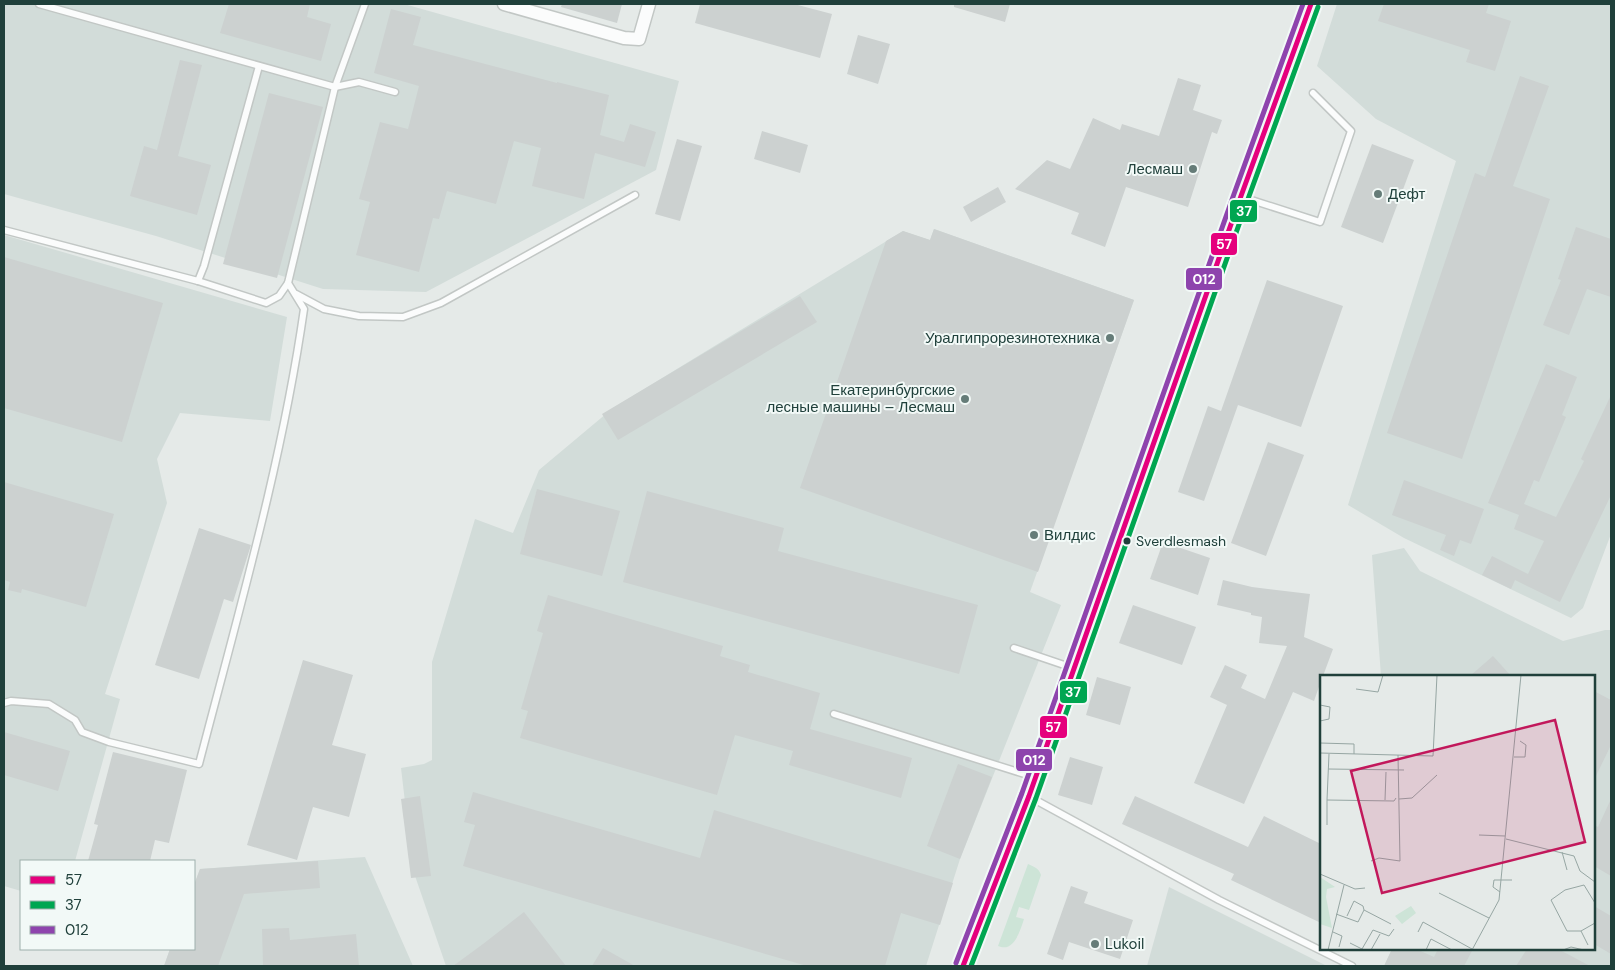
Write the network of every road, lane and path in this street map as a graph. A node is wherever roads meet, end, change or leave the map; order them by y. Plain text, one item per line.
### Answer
1 (39, 4) edge
2 (365, 4) edge
3 (504, 4) edge
4 (649, 4) edge
5 (1311, 4) edge
6 (259, 66) junction
7 (335, 87) junction
8 (395, 92) dead end
9 (1313, 93) dead end
10 (635, 195) dead end
11 (1241, 196) junction
12 (4, 230) edge
13 (198, 281) junction
14 (288, 284) junction
15 (294, 293) junction
16 (1014, 648) dead end
17 (1074, 668) junction
18 (4, 703) edge
19 (834, 714) dead end
20 (1036, 777) junction
21 (1029, 796) junction
22 (963, 966) edge
23 (1352, 966) edge

1 - 6 lane
2 - 7 lane
3 - 4 street
5 - 11 main road
6 - 7 lane
6 - 13 lane
7 - 8 lane
7 - 14 lane
9 - 11 lane
10 - 15 lane
11 - 17 main road
12 - 13 lane
13 - 14 lane
14 - 15 lane
15 - 18 lane
16 - 17 lane
17 - 20 main road
19 - 20 lane
20 - 21 main road
21 - 22 main road
21 - 23 lane

